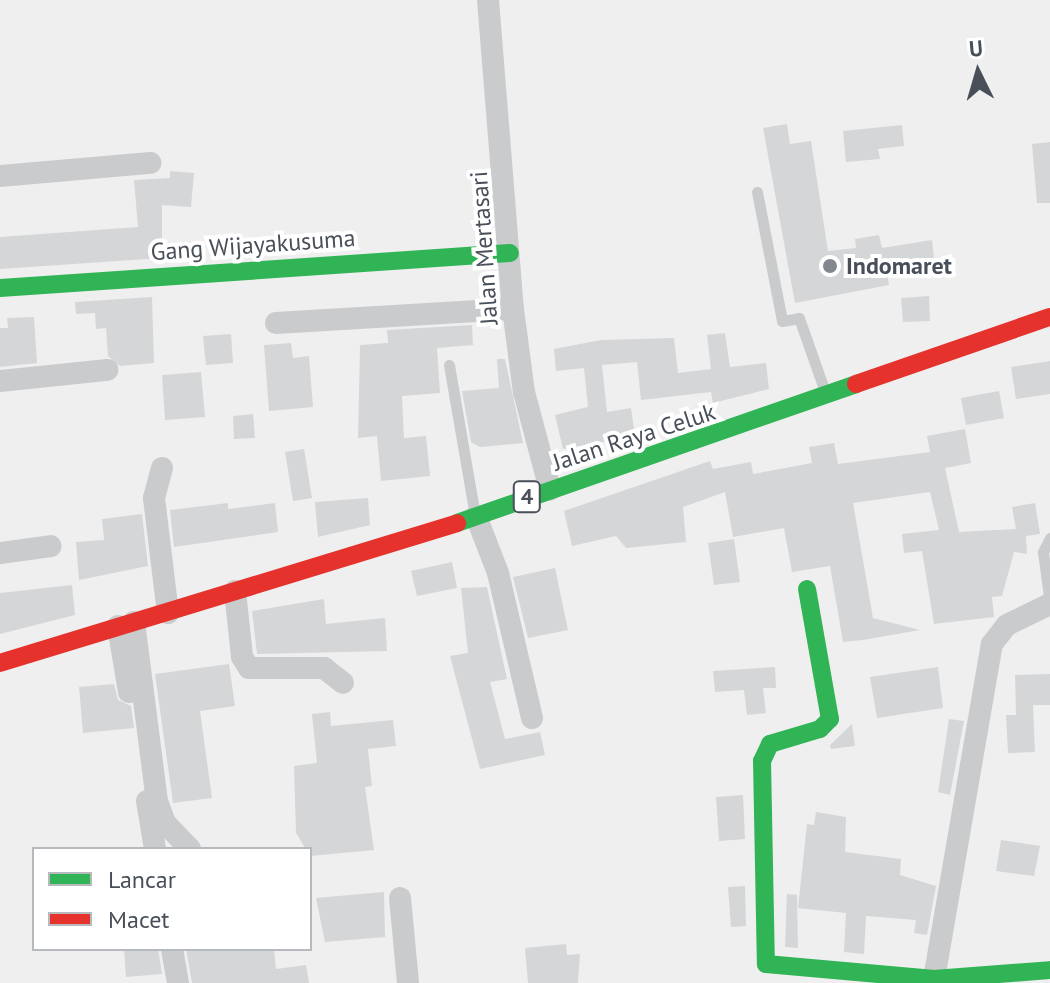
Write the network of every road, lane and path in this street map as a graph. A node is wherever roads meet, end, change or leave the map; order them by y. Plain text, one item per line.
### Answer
1 (488, 0) edge
2 (150, 163) dead end
3 (0, 176) edge
4 (757, 192) dead end
5 (510, 253) junction
6 (0, 288) edge
7 (513, 309) junction
8 (1050, 317) edge
9 (276, 323) dead end
10 (449, 365) dead end
11 (107, 370) dead end
12 (0, 381) edge
13 (827, 397) junction
14 (162, 468) dead end
15 (550, 490) junction
16 (476, 516) junction
17 (1050, 538) edge
18 (51, 546) dead end
19 (0, 553) edge
20 (807, 589) dead end
21 (235, 591) junction
22 (1050, 604) edge
23 (168, 613) junction
24 (126, 624) junction
25 (0, 663) edge
26 (343, 683) dead end
27 (532, 718) dead end
28 (155, 847) edge
29 (188, 847) edge
30 (400, 898) dead end
31 (172, 951) edge
32 (1050, 970) edge
33 (997, 978) edge
34 (934, 979) junction
35 (178, 983) edge
36 (408, 983) edge

1 - 5 street, Jalan Mertasari
2 - 3 street
4 - 13 lane
5 - 6 main road, Gang Wijayakusuma
5 - 7 street, Jalan Mertasari
7 - 9 street
7 - 15 street, Jalan Mertasari
8 - 13 main road, Jalan Raya Celuk / 4
10 - 16 lane
11 - 12 street
13 - 15 main road, Jalan Raya Celuk / 4
14 - 23 street
15 - 16 main road, Jalan Raya Celuk / 4
16 - 21 main road, Jalan Raya Celuk / 4
16 - 27 street
17 - 22 lane
18 - 19 street
20 - 34 main road
21 - 23 main road, Jalan Raya Celuk / 4
21 - 26 street
22 - 34 street
23 - 24 main road, Jalan Raya Celuk / 4
24 - 25 main road, Jalan Raya Celuk / 4
24 - 28 street
24 - 29 street
30 - 36 street
31 - 35 street
32 - 33 main road
33 - 34 main road

